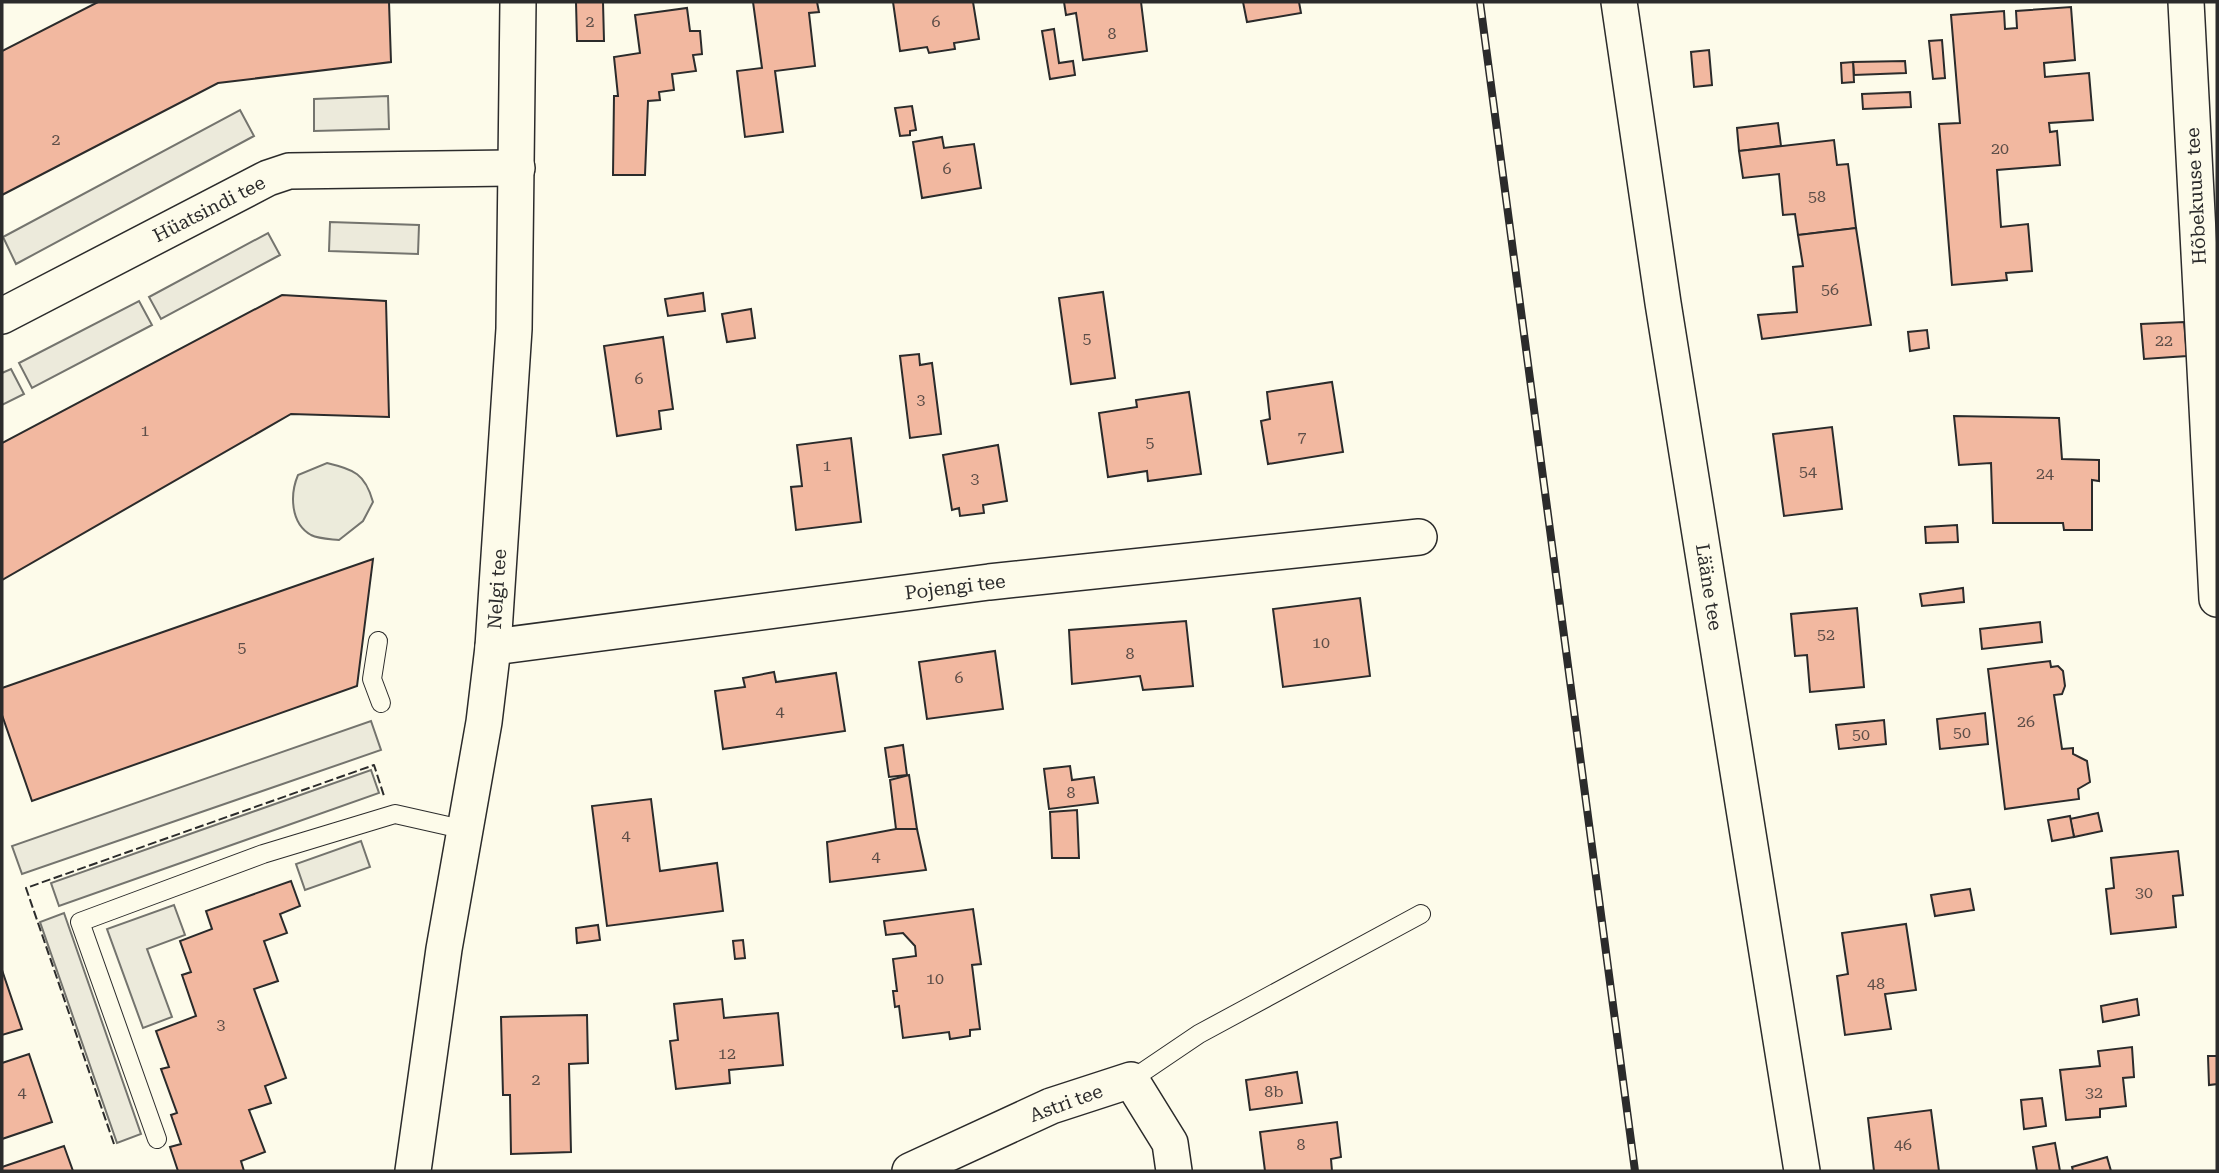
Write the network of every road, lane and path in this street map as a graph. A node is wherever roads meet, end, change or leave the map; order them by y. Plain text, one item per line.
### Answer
1 (518, 2) edge
2 (1619, 2) edge
3 (2186, 2) edge
4 (517, 168) junction
5 (2, 316) edge
6 (1419, 537) dead end
7 (2216, 552) edge
8 (2217, 599) edge
9 (378, 641) dead end
10 (493, 647) junction
11 (381, 703) dead end
12 (466, 830) junction
13 (1421, 914) dead end
14 (1131, 1080) junction
15 (157, 1139) dead end
16 (413, 1171) edge
17 (910, 1171) edge
18 (1174, 1171) edge
19 (1802, 1171) edge

1 - 4 street, Nelgi tee
2 - 19 street, Lääne tee
3 - 7 street, Hõbekuuse tee
4 - 5 street, Hüatsindi tee
4 - 10 street, Nelgi tee
6 - 10 street, Pojengi tee
7 - 8 street, Hõbekuuse tee
9 - 11 lane
10 - 12 street, Nelgi tee
12 - 15 lane
12 - 16 street, Nelgi tee
13 - 14 lane
14 - 17 street, Astri tee
14 - 18 street

